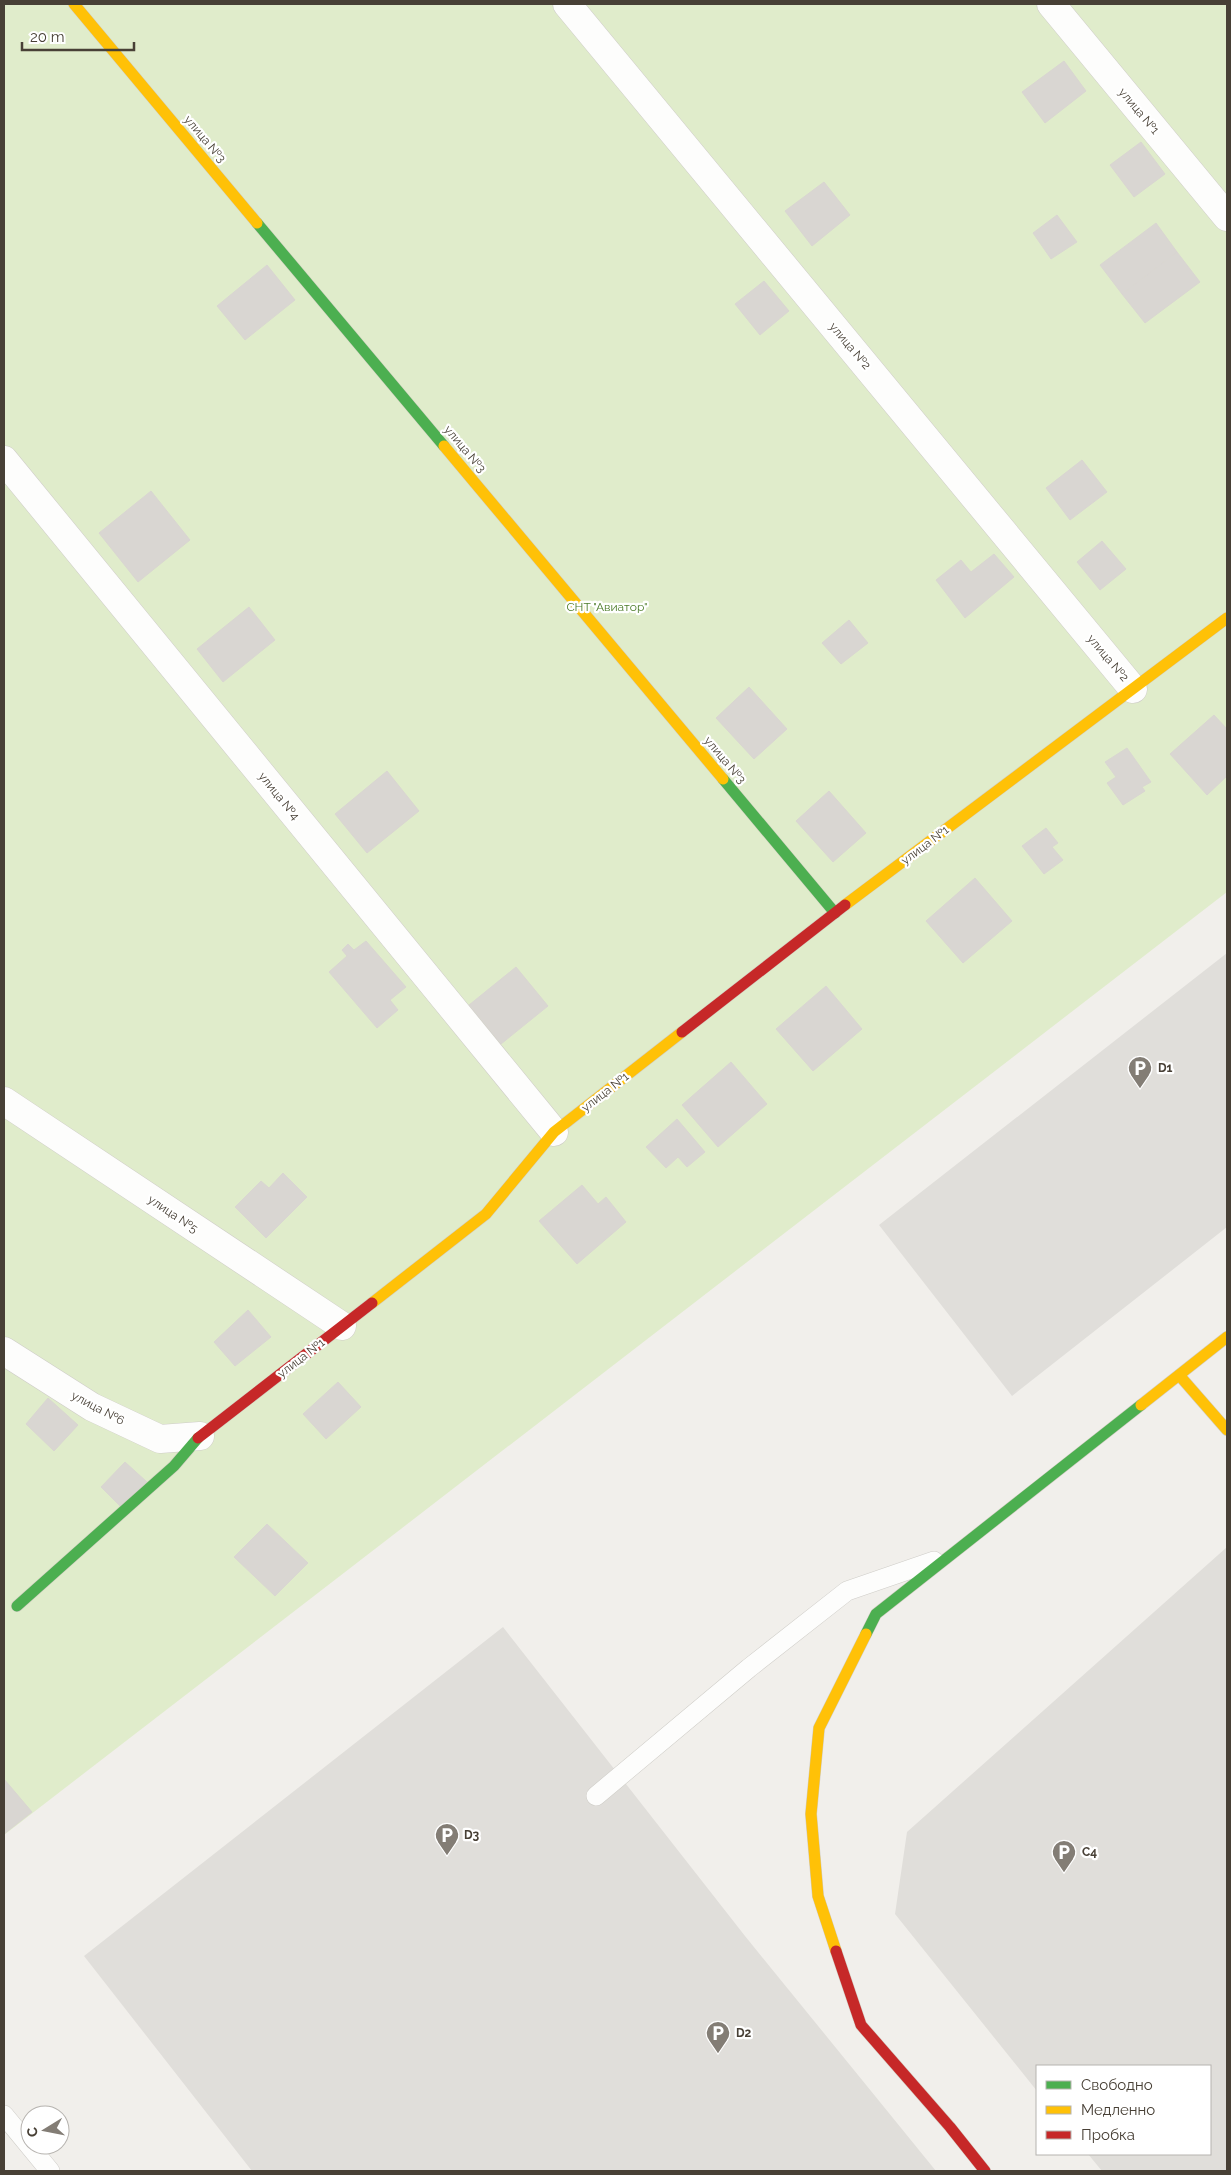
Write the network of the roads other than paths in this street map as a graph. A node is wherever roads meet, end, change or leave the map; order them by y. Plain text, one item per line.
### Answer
1 (74, 4) edge
2 (567, 4) edge
3 (1051, 4) edge
4 (1227, 217) edge
5 (4, 460) edge
6 (1227, 618) edge
7 (1133, 689) junction
8 (835, 913) junction
9 (4, 1101) edge
10 (554, 1132) junction
11 (342, 1326) junction
12 (1227, 1337) edge
13 (4, 1351) edge
14 (1179, 1375) junction
15 (1227, 1430) edge
16 (200, 1436) junction
17 (951, 1555) junction
18 (17, 1606) dead end
19 (596, 1796) dead end
20 (4, 2115) edge
21 (50, 2171) edge
22 (985, 2171) edge

1 - 8 street, улица №3
2 - 7 street, улица №2
3 - 4 street, улица №1
5 - 10 street, улица №4
6 - 7 street, улица №1
7 - 8 street, улица №1
8 - 10 street, улица №1
9 - 11 street, улица №5
10 - 11 street, улица №1
11 - 16 street, улица №1
12 - 14 street
13 - 16 street, улица №6
14 - 15 street
14 - 17 street
16 - 18 street, улица №1
17 - 19 lane
17 - 22 street
20 - 21 lane

